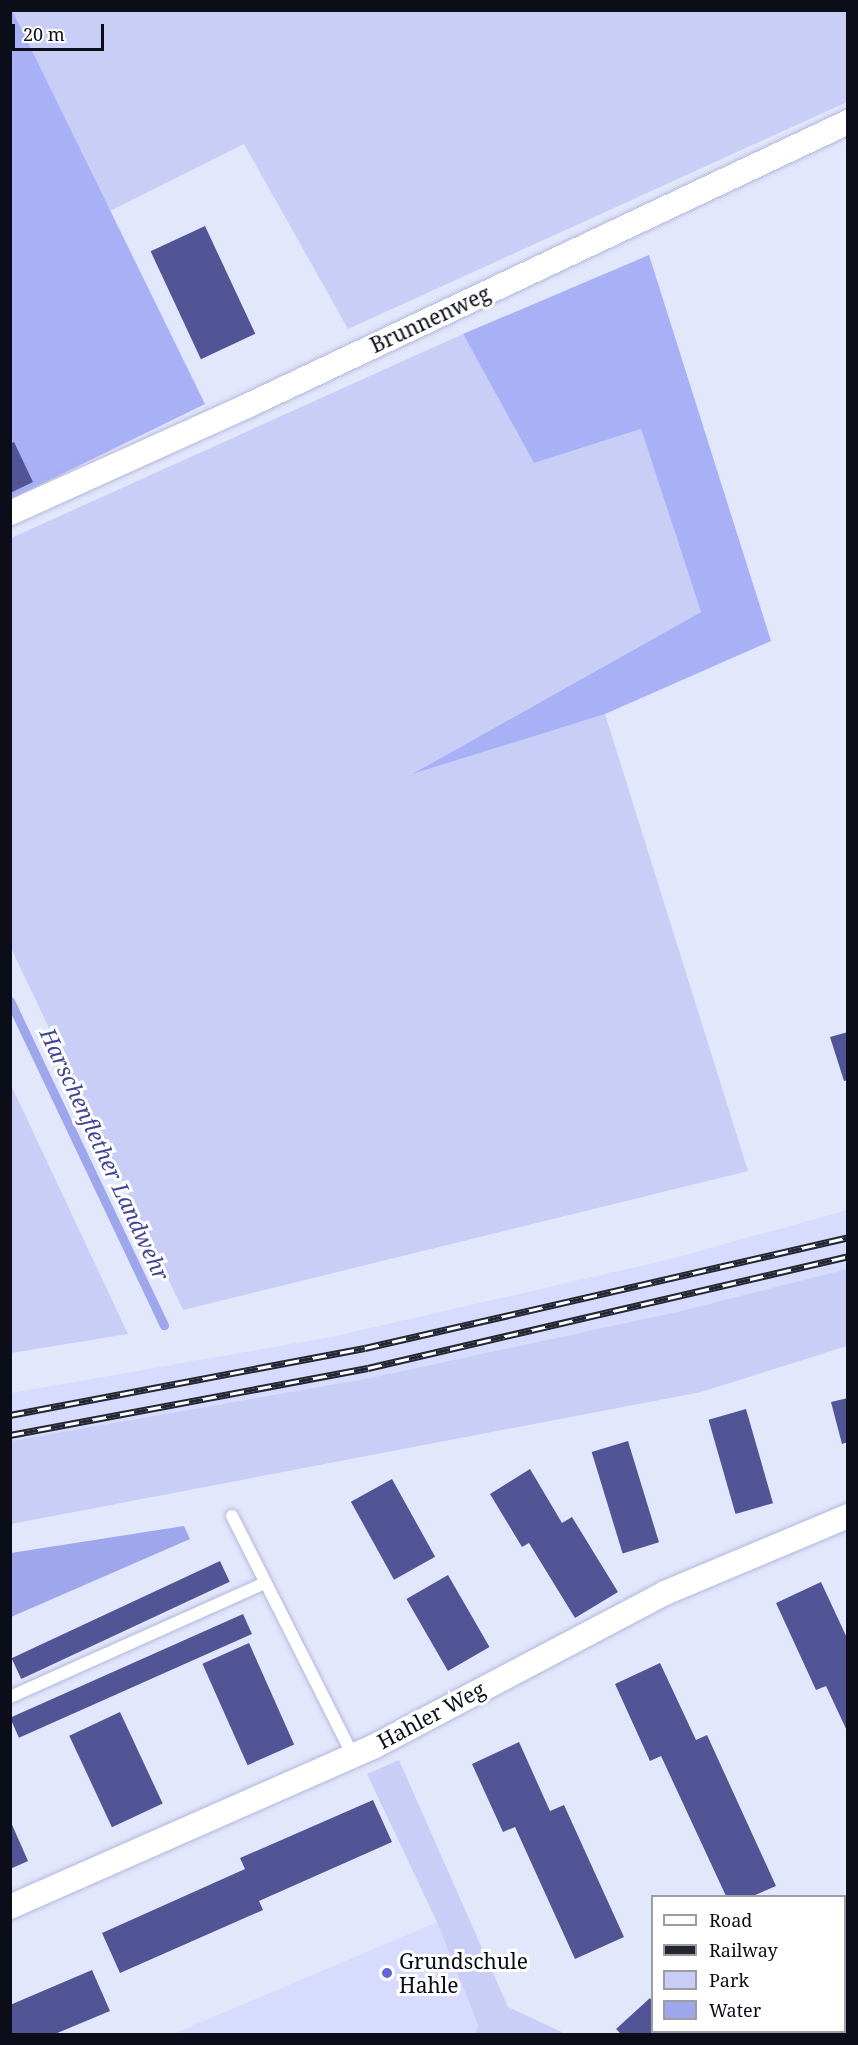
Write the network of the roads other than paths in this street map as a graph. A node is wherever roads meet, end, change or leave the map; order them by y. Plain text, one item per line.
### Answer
1 (848, 122) edge
2 (10, 513) edge
3 (232, 1516) dead end
4 (848, 1516) edge
5 (265, 1583) junction
6 (10, 1697) edge
7 (353, 1756) junction
8 (10, 1907) edge

1 - 2 street, Brunnenweg
3 - 5 lane
4 - 7 street, Hahler Weg
5 - 6 lane
5 - 7 lane
7 - 8 street, Hahler Weg

